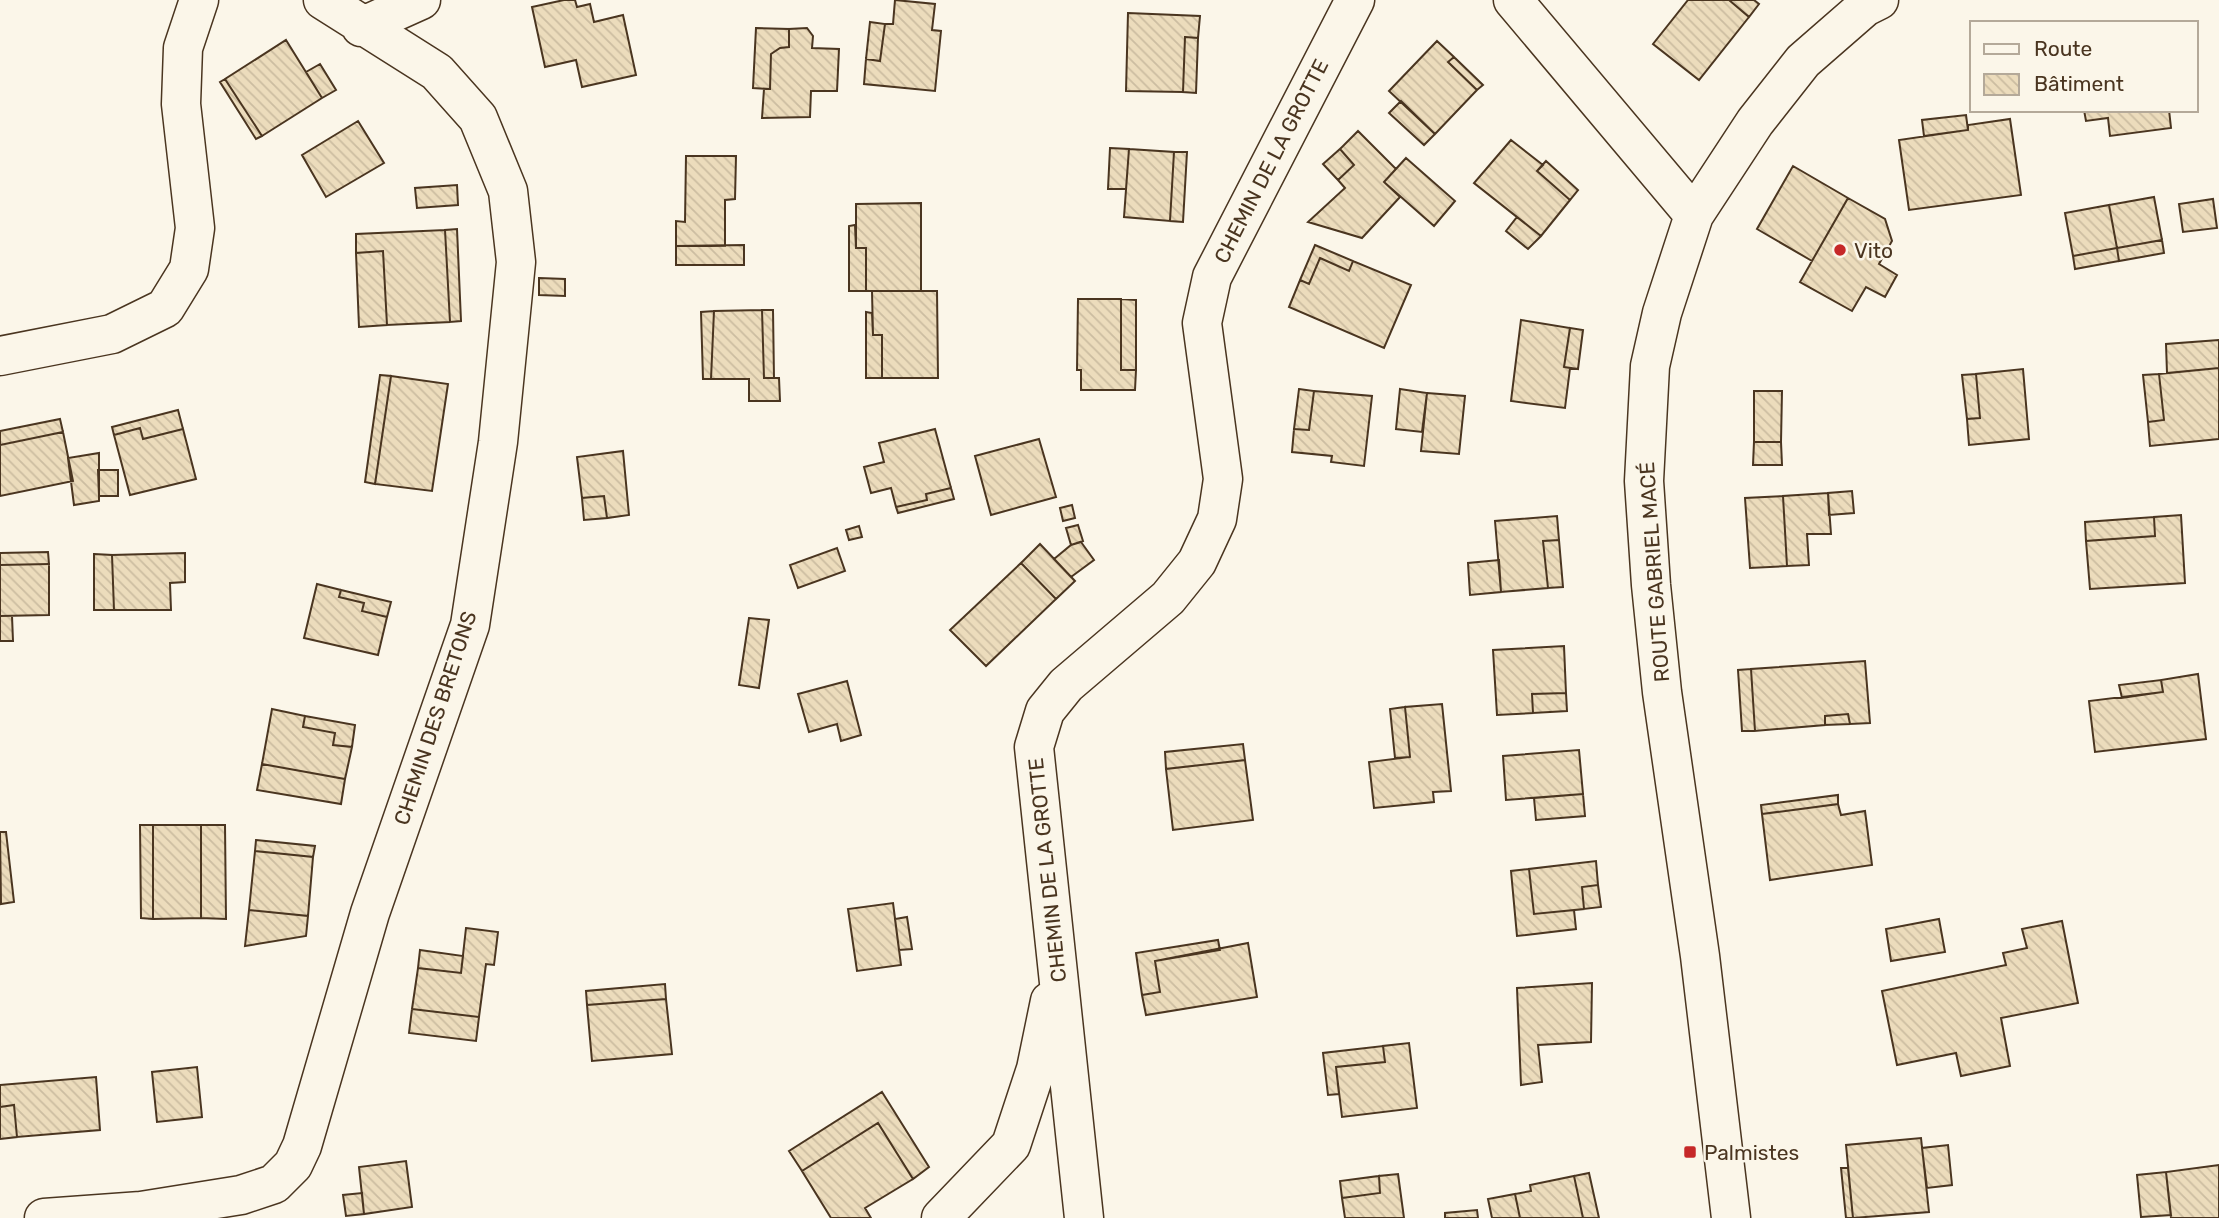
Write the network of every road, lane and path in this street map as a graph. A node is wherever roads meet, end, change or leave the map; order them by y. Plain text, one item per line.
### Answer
1 (199, 0) edge
2 (323, 0) edge
3 (421, 0) edge
4 (1355, 0) edge
5 (1513, 0) edge
6 (1879, 0) edge
7 (361, 27) junction
8 (1694, 215) junction
9 (0, 356) edge
10 (1057, 967) junction
11 (44, 1218) edge
12 (941, 1218) edge
13 (1084, 1218) edge
14 (1731, 1218) edge

1 - 9 street
2 - 7 street, CHEMIN DES BRETONS
3 - 7 street
4 - 10 street, CHEMIN DE LA GROTTE
5 - 8 street
6 - 8 street, ROUTE GABRIEL MACÉ
7 - 11 street, CHEMIN DES BRETONS
8 - 14 street, ROUTE GABRIEL MACÉ
10 - 12 street
10 - 13 street, CHEMIN DE LA GROTTE

